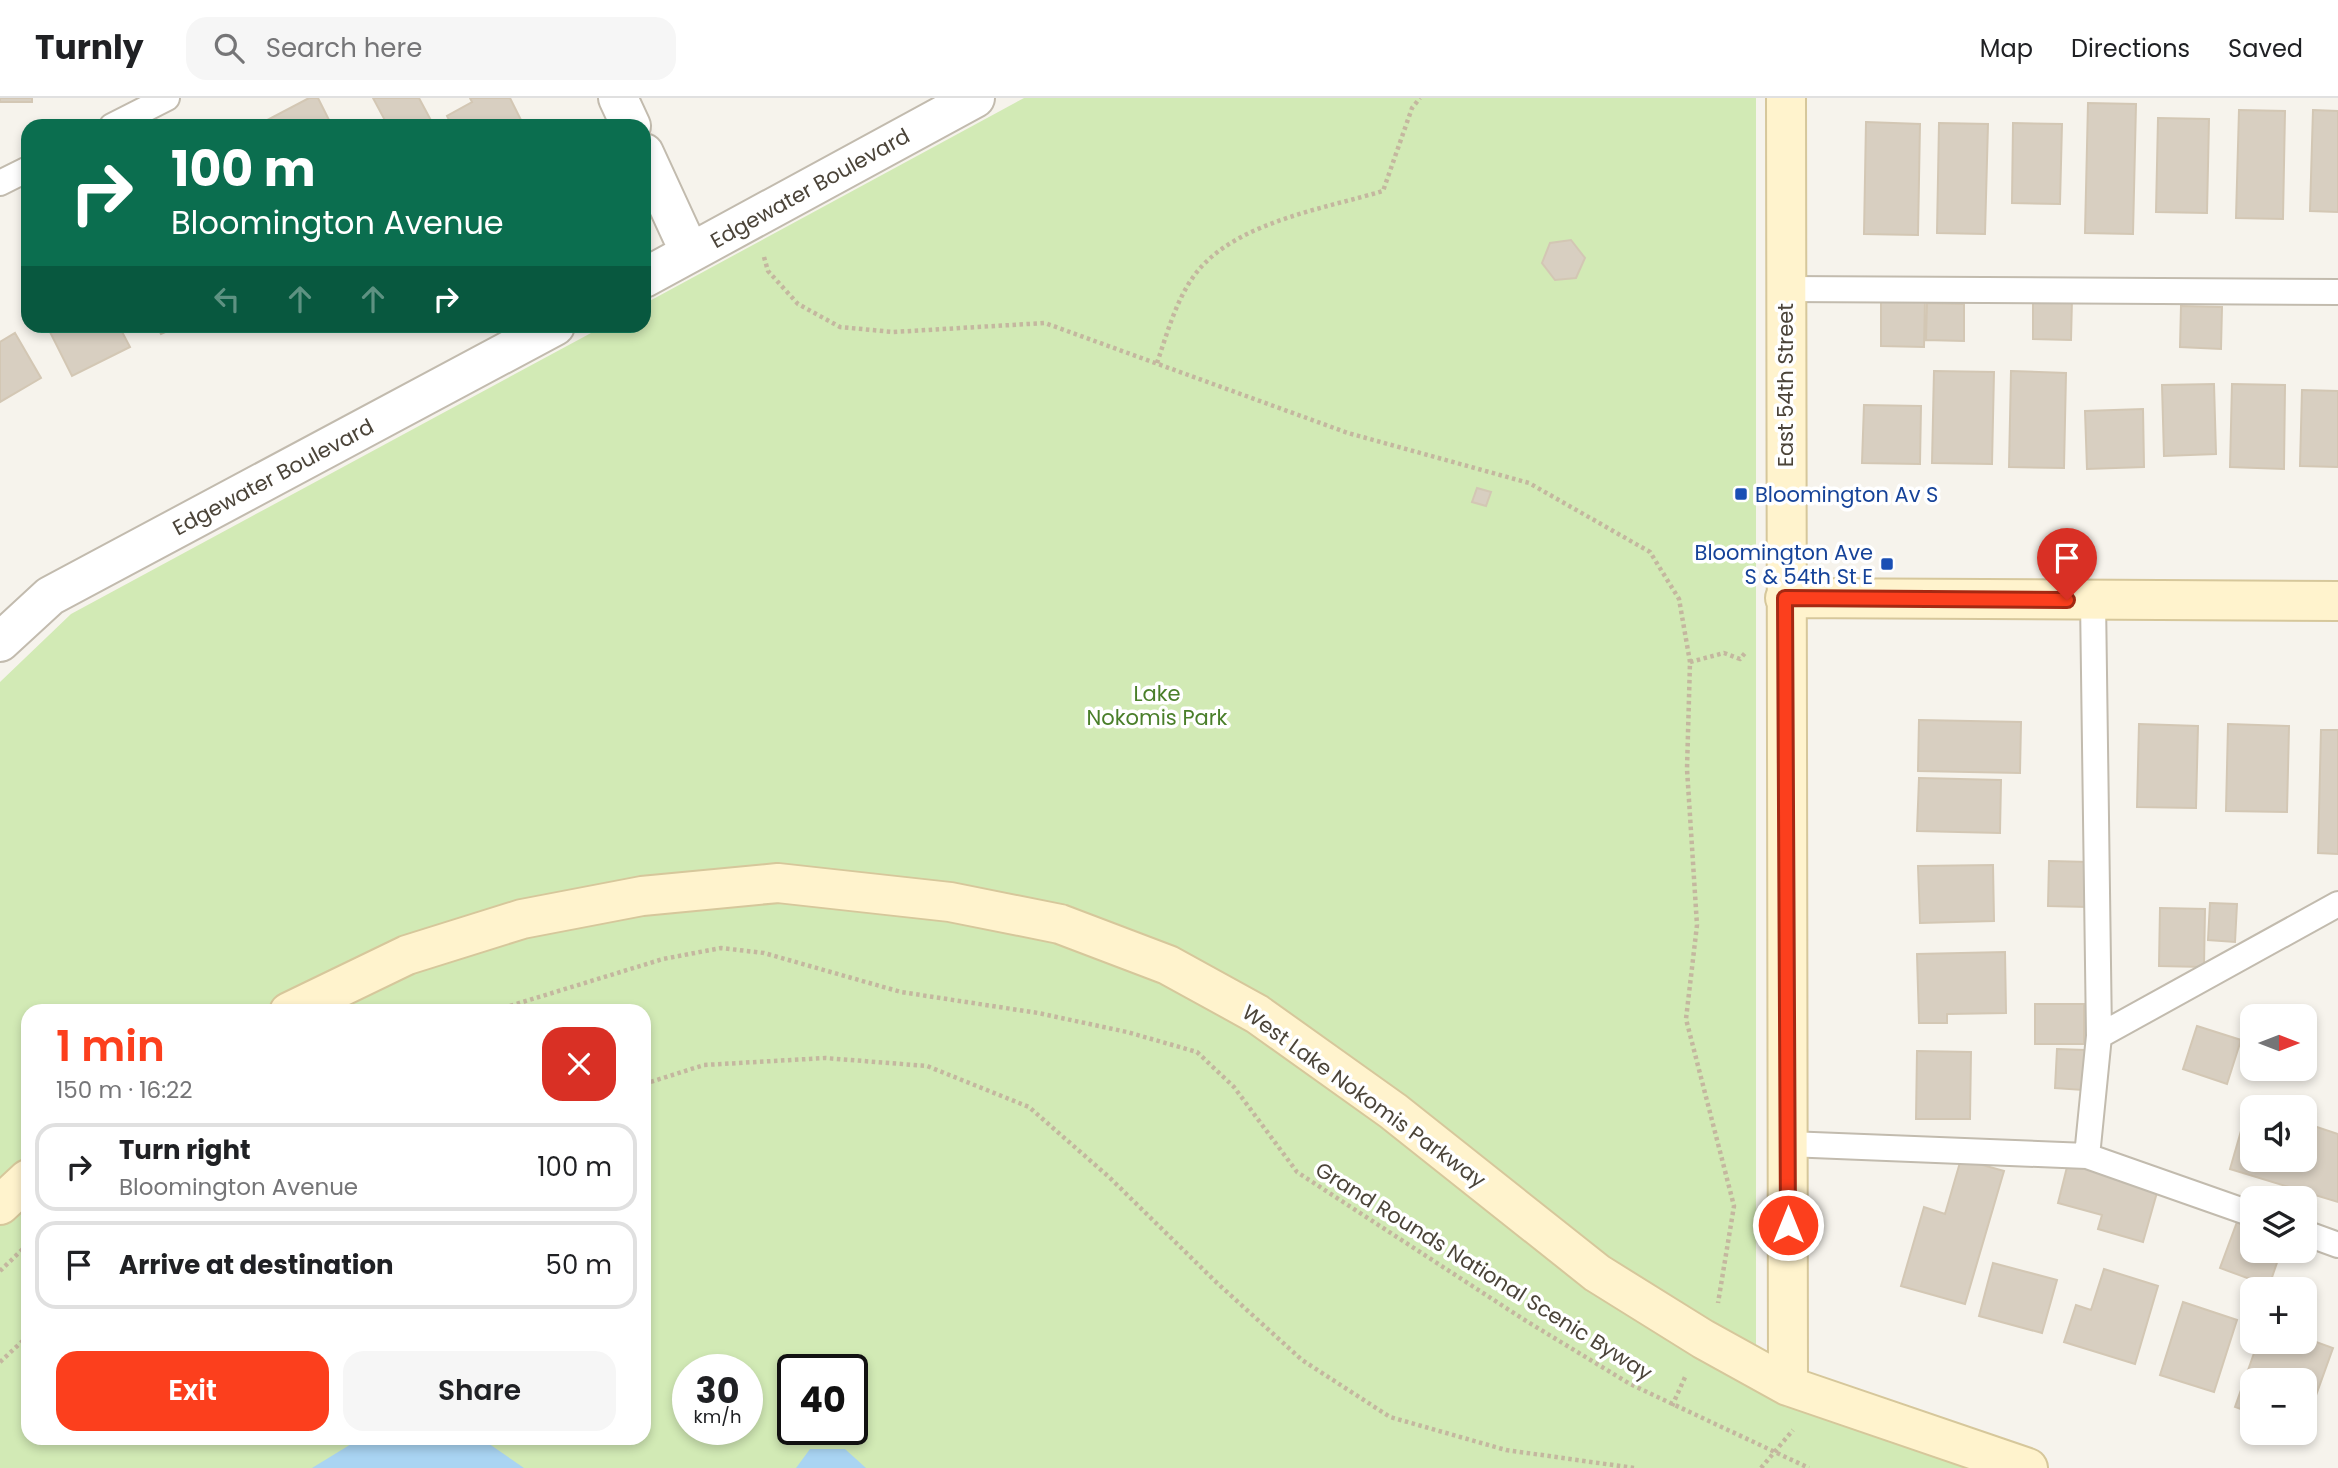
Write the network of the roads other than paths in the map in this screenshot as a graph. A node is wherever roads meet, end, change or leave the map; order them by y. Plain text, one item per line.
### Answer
1 (167, 98) edge
2 (618, 98) edge
3 (975, 98) edge
4 (1786, 98) edge
5 (126, 119) edge
6 (628, 119) edge
7 (651, 168) edge
8 (21, 172) edge
9 (0, 183) edge
10 (691, 253) junction
11 (651, 274) edge
12 (1785, 289) junction
13 (2338, 292) edge
14 (542, 333) edge
15 (1785, 598) junction
16 (2093, 600) junction
17 (2338, 601) edge
18 (0, 642) edge
19 (2338, 904) edge
20 (306, 1004) edge
21 (2099, 1035) junction
22 (1788, 1144) junction
23 (2087, 1156) junction
24 (21, 1186) edge
25 (0, 1205) edge
26 (2240, 1210) edge
27 (2317, 1237) edge
28 (2338, 1245) edge
29 (1788, 1386) junction
30 (2028, 1468) edge

1 - 5 lane
2 - 6 street
3 - 10 street, Edgewater Boulevard
4 - 12 street, East 54th Street
7 - 10 street
8 - 9 lane
10 - 11 street, Edgewater Boulevard
12 - 13 lane
12 - 15 street, East 54th Street
14 - 18 street, Edgewater Boulevard
15 - 16 street
15 - 22 street, East 54th Street
16 - 17 street
16 - 21 lane
19 - 21 lane
20 - 29 street, West Lake Nokomis Parkway
21 - 23 lane
22 - 23 lane
22 - 29 street, East 54th Street
23 - 26 lane
24 - 25 street
27 - 28 lane
29 - 30 street, West Lake Nokomis Parkway

